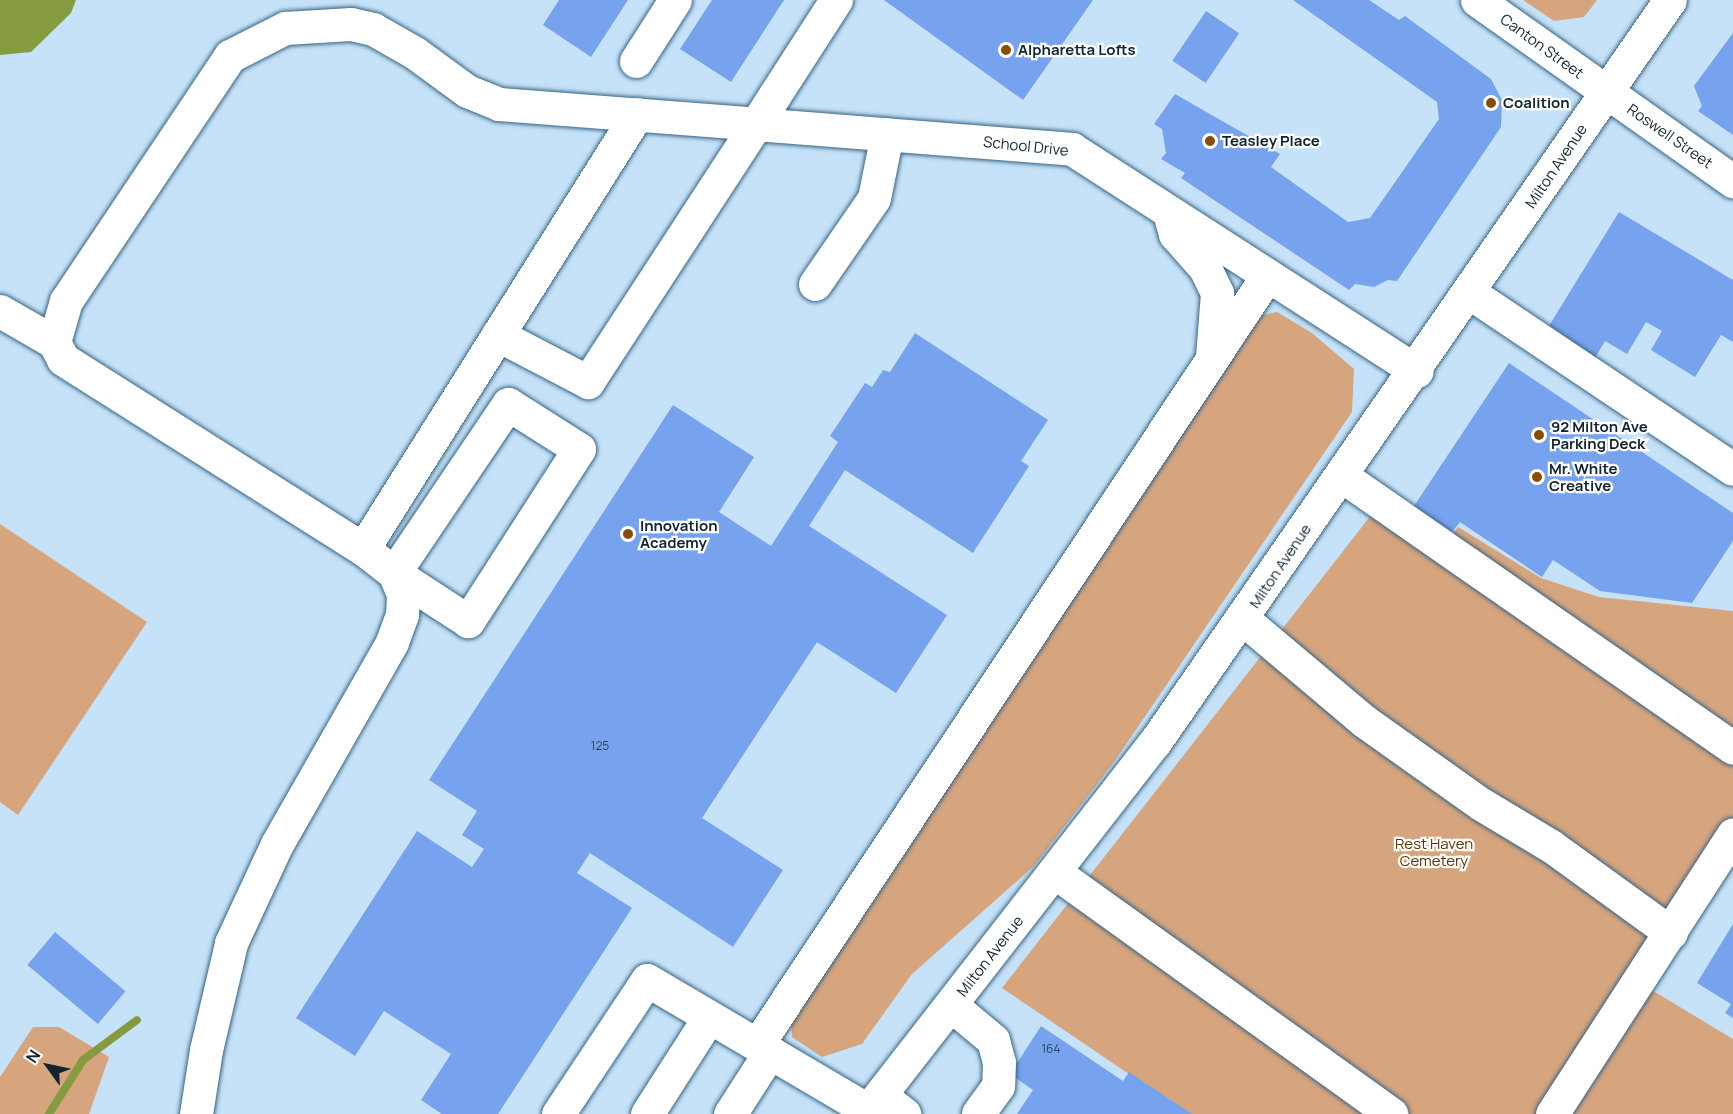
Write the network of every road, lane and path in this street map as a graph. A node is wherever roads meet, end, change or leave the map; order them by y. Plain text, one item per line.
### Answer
1 (675, 0) edge
2 (836, 0) edge
3 (1477, 0) edge
4 (1671, 0) edge
5 (636, 61) dead end
6 (1606, 93) junction
7 (638, 114) junction
8 (756, 124) junction
9 (886, 134) junction
10 (1733, 181) edge
11 (1169, 212) junction
12 (1267, 276) junction
13 (816, 284) dead end
14 (1470, 293) junction
15 (0, 311) edge
16 (498, 335) junction
17 (54, 342) junction
18 (1212, 358) junction
19 (1416, 371) junction
20 (1733, 469) edge
21 (1342, 476) junction
22 (363, 549) junction
23 (394, 573) junction
24 (1243, 619) junction
25 (1733, 748) edge
26 (1733, 834) edge
27 (1056, 873) junction
28 (1671, 933) junction
29 (951, 1005) junction
30 (709, 1017) junction
31 (764, 1048) junction
32 (879, 1108) edge
33 (196, 1114) edge
34 (558, 1114) edge
35 (647, 1114) edge
36 (730, 1114) edge
37 (978, 1114) edge
38 (1391, 1114) edge
39 (1552, 1114) edge

1 - 5 street
2 - 8 street
3 - 6 street, Canton Street
4 - 6 street, Milton Avenue
6 - 10 street, Roswell Street
6 - 14 street, Milton Avenue
7 - 8 street, School Drive
7 - 16 street
7 - 17 street, School Drive
8 - 9 street, School Drive
8 - 16 street
9 - 11 street, School Drive
9 - 13 street
11 - 12 street, School Drive
11 - 18 street
12 - 18 street
12 - 19 street, School Drive
14 - 19 street, Milton Avenue
14 - 20 street
15 - 17 street
16 - 22 street
17 - 22 street
18 - 31 street
19 - 21 street, Milton Avenue
21 - 24 street, Milton Avenue
21 - 25 street
22 - 23 street
23 - 23 street
23 - 33 street
24 - 27 street, Milton Avenue
24 - 28 street
26 - 28 street
27 - 29 street, Milton Avenue
27 - 38 street
28 - 39 street
29 - 32 street, Milton Avenue
29 - 37 street
30 - 31 street
30 - 34 street
30 - 35 street
31 - 32 street
31 - 36 street

